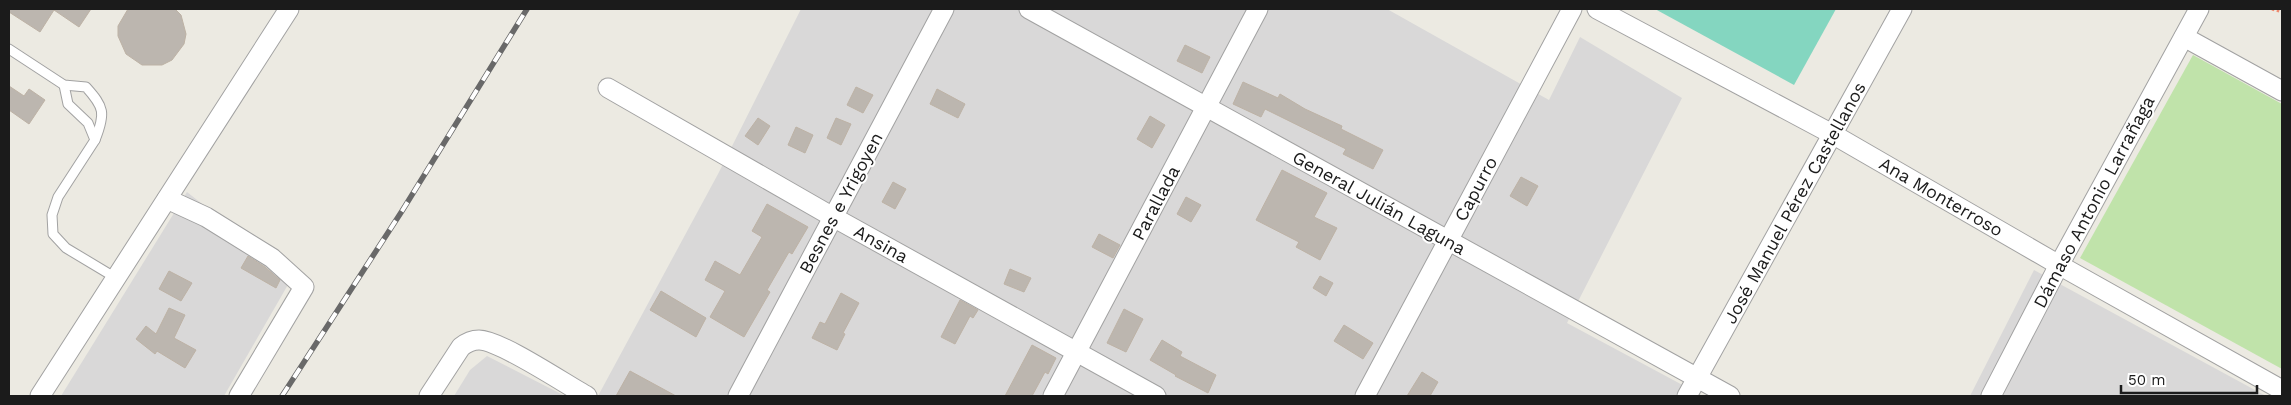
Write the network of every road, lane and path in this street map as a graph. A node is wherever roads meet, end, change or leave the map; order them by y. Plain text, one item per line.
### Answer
1 (289, 9) edge
2 (944, 9) edge
3 (1029, 9) edge
4 (1258, 9) edge
5 (1572, 9) edge
6 (1598, 9) edge
7 (1902, 9) edge
8 (2200, 9) edge
9 (2272, 9) edge
10 (2282, 12) edge
11 (2184, 37) junction
12 (9, 49) edge
13 (64, 85) junction
14 (608, 88) dead end
15 (2282, 91) edge
16 (1206, 107) junction
17 (1834, 135) junction
18 (95, 140) junction
19 (167, 199) junction
20 (833, 217) junction
21 (1448, 241) junction
22 (2059, 265) junction
23 (117, 278) junction
24 (1077, 353) junction
25 (1697, 378) junction
26 (2282, 390) edge
27 (44, 395) edge
28 (239, 396) edge
29 (429, 396) edge
30 (587, 396) edge
31 (738, 396) edge
32 (1053, 396) edge
33 (1156, 396) edge
34 (1365, 396) edge
35 (1687, 396) edge
36 (1730, 396) edge
37 (1991, 396) edge

1 - 19 street
2 - 20 street, Besnes e Yrigoyen
3 - 16 street, General Julián Laguna
4 - 16 street, Parallada
5 - 21 street, Capurro
6 - 17 street, Ana Monterroso
7 - 17 street, José Manuel Pérez Castellanos
8 - 11 street, Dámaso Antonio Larrañaga
9 - 10 path
11 - 15 street
11 - 22 street, Dámaso Antonio Larrañaga
12 - 13 lane
13 - 18 lane
13 - 18 lane
14 - 20 street, Ansina
16 - 21 street, General Julián Laguna
16 - 24 street, Parallada
17 - 22 street, Ana Monterroso
17 - 25 street, José Manuel Pérez Castellanos
18 - 23 lane
19 - 23 street
19 - 28 street
20 - 24 street, Ansina
20 - 31 street, Besnes e Yrigoyen
21 - 25 street, General Julián Laguna
21 - 34 street, Capurro
22 - 26 street, Ana Monterroso
22 - 37 street, Dámaso Antonio Larrañaga
23 - 27 street
24 - 32 street, Parallada
24 - 33 street, Ansina
25 - 35 street, José Manuel Pérez Castellanos
25 - 36 street, General Julián Laguna
29 - 30 street

